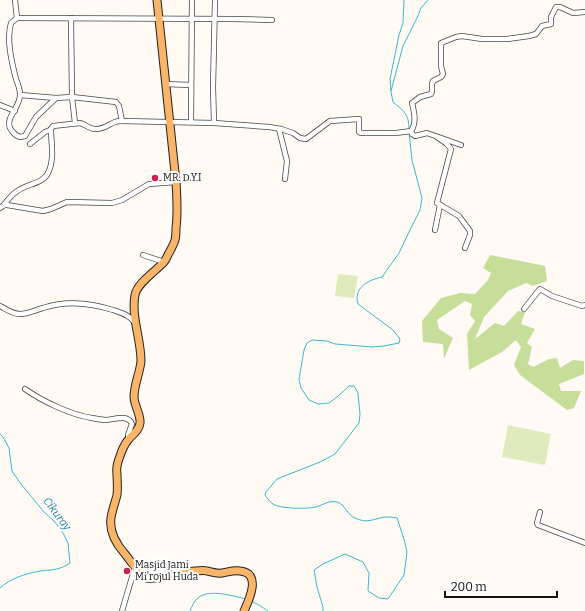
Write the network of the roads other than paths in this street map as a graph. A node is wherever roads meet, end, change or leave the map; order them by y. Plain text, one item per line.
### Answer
1 (16, 0) edge
2 (157, 0) edge
3 (192, 0) edge
4 (215, 0) edge
5 (585, 12) edge
6 (18, 18) junction
7 (71, 18) junction
8 (159, 19) junction
9 (193, 19) junction
10 (214, 19) junction
11 (272, 20) dead end
12 (165, 84) junction
13 (191, 85) junction
14 (20, 95) junction
15 (72, 97) junction
16 (56, 98) junction
17 (0, 105) edge
18 (14, 110) junction
19 (122, 121) junction
20 (169, 122) junction
21 (191, 122) junction
22 (75, 123) junction
23 (214, 123) junction
24 (279, 129) junction
25 (50, 130) junction
26 (410, 131) junction
27 (437, 136) junction
28 (30, 144) dead end
29 (461, 145) dead end
30 (285, 179) dead end
31 (176, 182) junction
32 (440, 205) junction
33 (2, 207) edge
34 (435, 230) dead end
35 (465, 248) dead end
36 (143, 255) dead end
37 (164, 262) junction
38 (585, 305) edge
39 (0, 306) edge
40 (524, 309) dead end
41 (136, 326) junction
42 (24, 389) dead end
43 (129, 439) junction
44 (540, 512) dead end
45 (585, 544) edge
46 (135, 567) junction
47 (122, 611) edge
48 (244, 611) edge

1 - 6 street
2 - 8 main road
3 - 9 street
4 - 10 street
5 - 26 street
6 - 7 street
6 - 14 street
7 - 8 street
7 - 15 street
8 - 9 street
8 - 12 main road
9 - 10 street
9 - 13 street
10 - 11 street
10 - 23 street
12 - 13 street
12 - 20 main road
13 - 21 street
14 - 16 street
14 - 18 street
15 - 16 street
15 - 19 street
15 - 22 street
16 - 18 street
17 - 18 street
19 - 20 street
19 - 22 street
20 - 21 street
20 - 31 main road
21 - 23 street
22 - 25 street
23 - 24 street
24 - 26 street
24 - 30 street
25 - 28 street
25 - 33 street
26 - 27 street
27 - 29 street
27 - 32 street
31 - 33 street
31 - 37 main road
32 - 34 street
32 - 35 street
36 - 37 street
37 - 41 main road
38 - 40 street
39 - 41 street
41 - 43 main road
42 - 43 street
43 - 46 main road
44 - 45 street
46 - 47 street
46 - 48 main road

